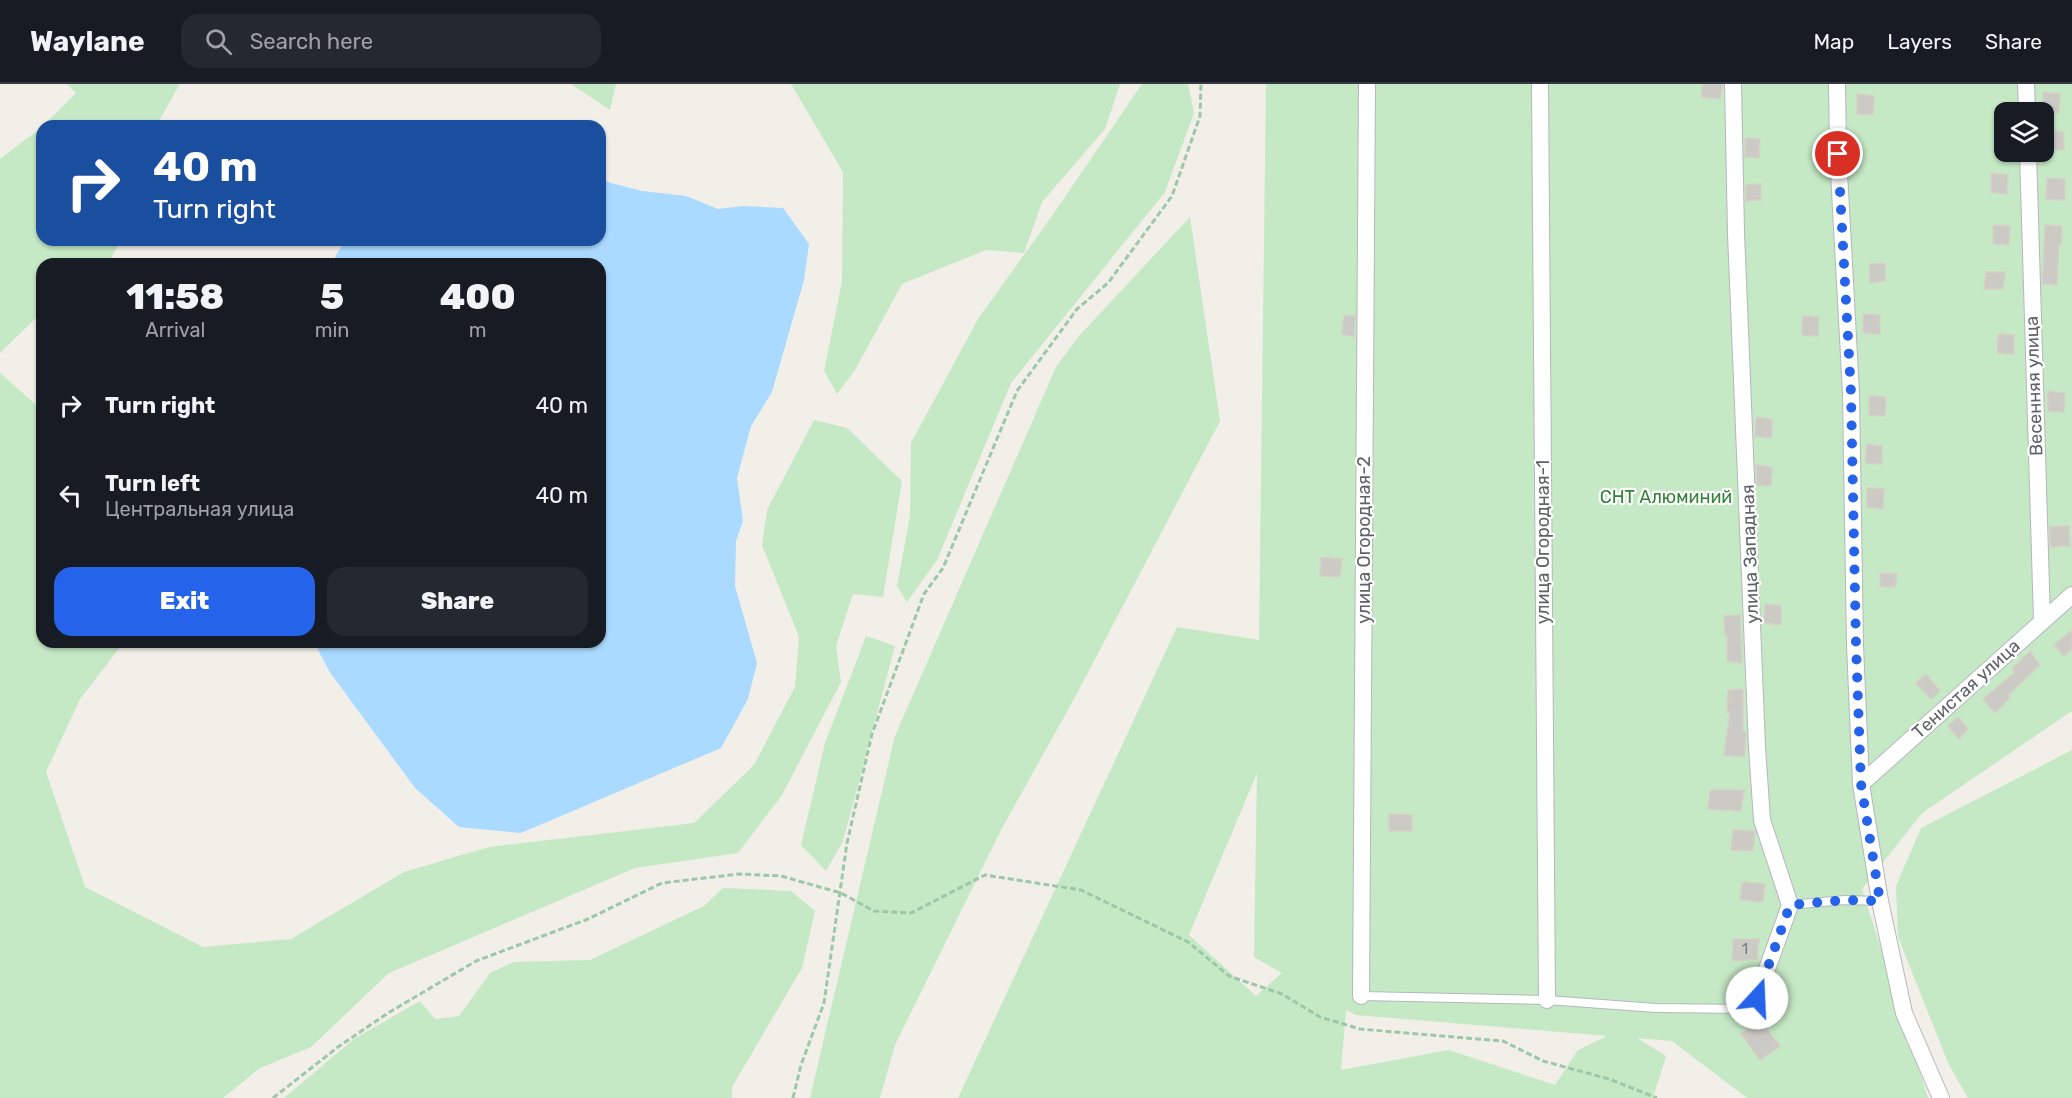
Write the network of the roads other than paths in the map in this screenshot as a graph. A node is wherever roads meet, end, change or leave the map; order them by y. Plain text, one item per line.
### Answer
1 (1367, 84) edge
2 (1540, 84) edge
3 (1733, 84) edge
4 (1837, 84) edge
5 (2026, 84) edge
6 (2027, 102) edge
7 (2028, 162) edge
8 (2072, 595) edge
9 (2042, 621) junction
10 (1861, 784) junction
11 (1880, 901) junction
12 (1790, 905) junction
13 (1361, 996) joint
14 (1547, 1000) junction
15 (1746, 1009) joint
16 (1941, 1098) edge

1 - 13 street, улица Огородная-2
2 - 14 street, улица Огородная-1
3 - 12 street, улица Западная
4 - 10 street
5 - 6 street
7 - 9 street, Весенняя улица
8 - 9 street, Тенистая улица
9 - 10 street, Тенистая улица
10 - 11 street
11 - 12 lane
11 - 16 street
12 - 15 street
13 - 14 lane
14 - 15 lane

